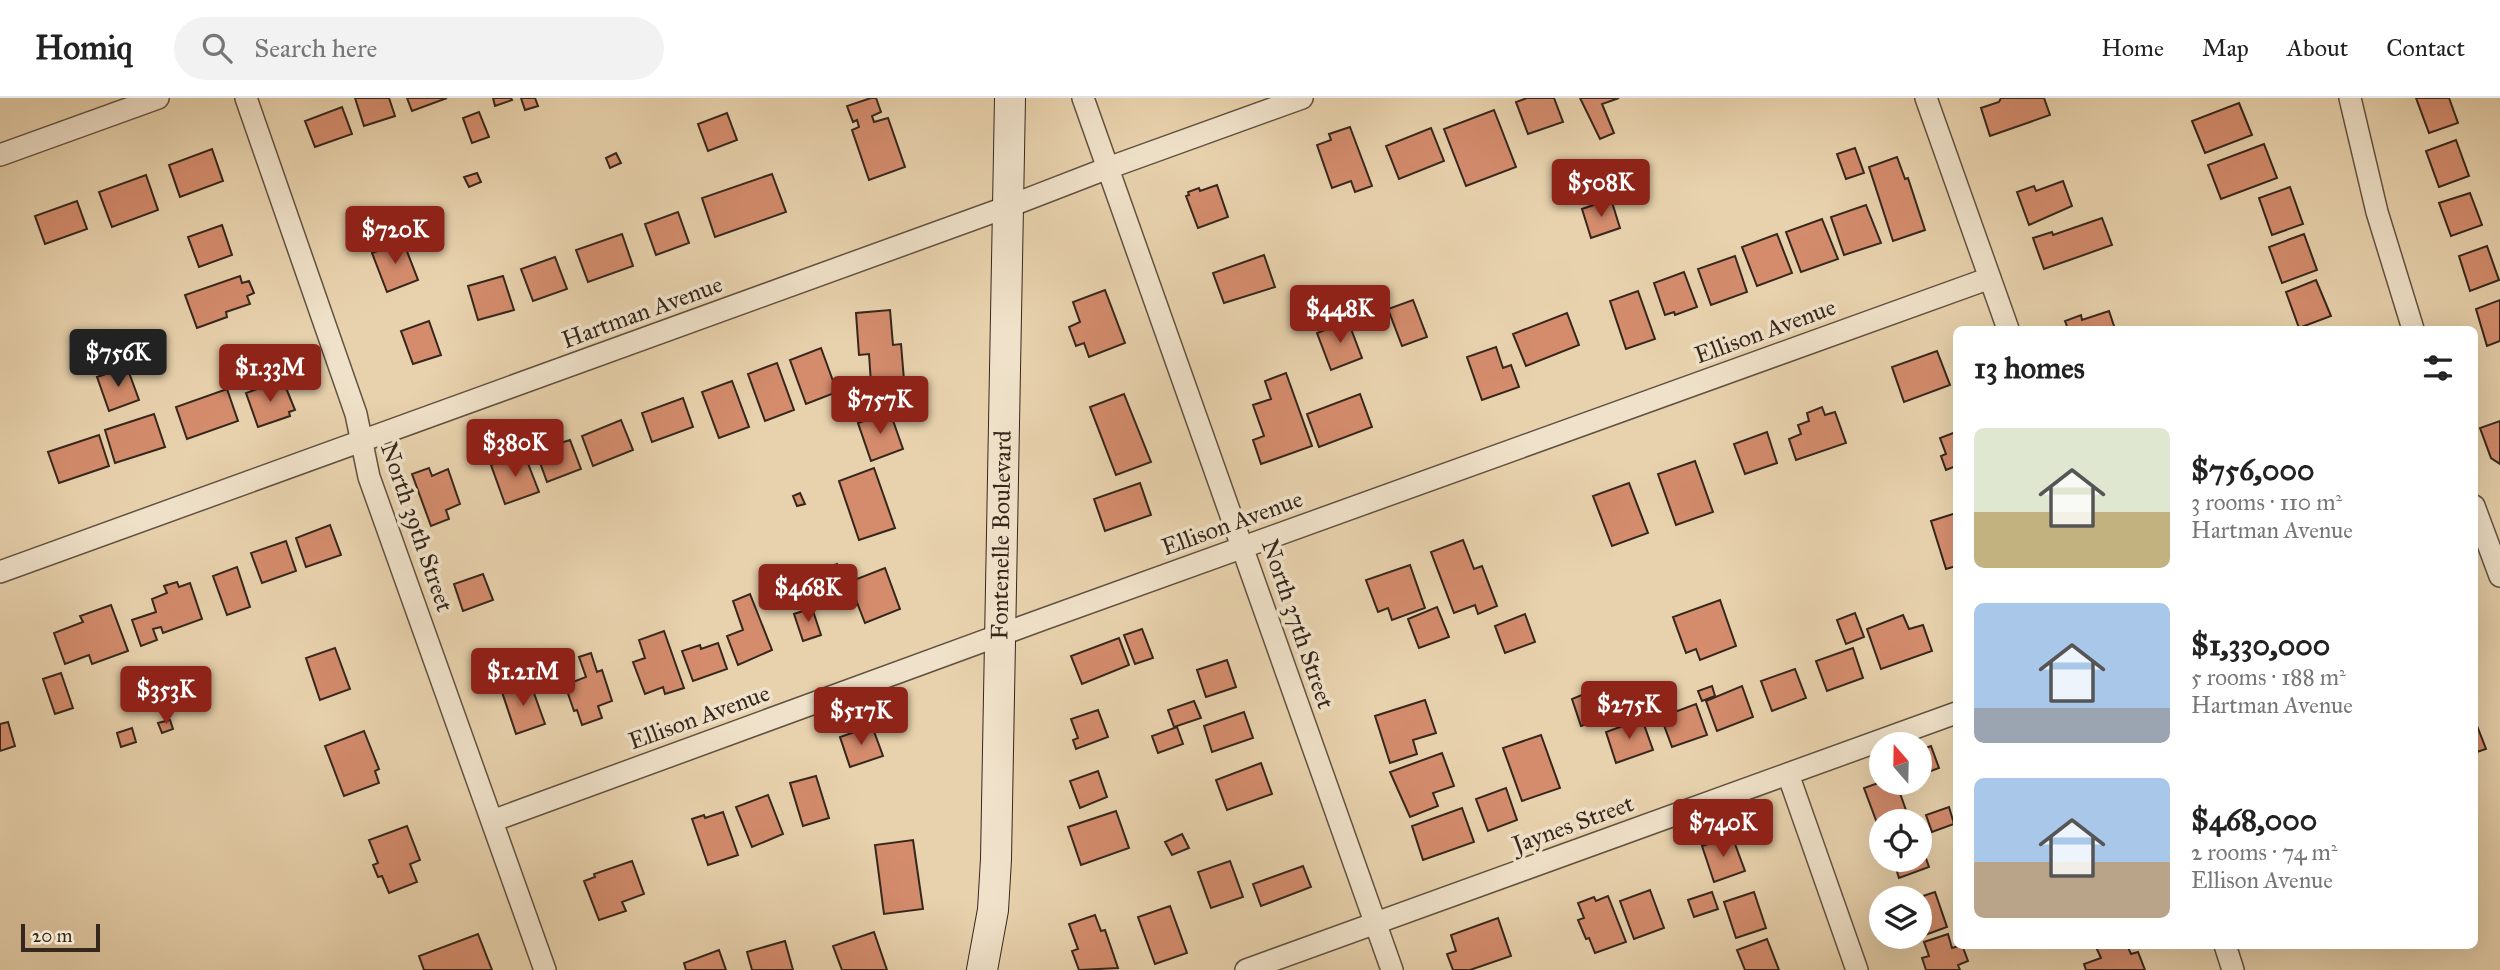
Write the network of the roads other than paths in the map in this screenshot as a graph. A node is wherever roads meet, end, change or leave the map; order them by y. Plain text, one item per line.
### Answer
1 (158, 98) edge
2 (246, 98) edge
3 (1010, 98) edge
4 (1083, 98) edge
5 (1302, 98) edge
6 (1926, 98) edge
7 (2350, 98) edge
8 (0, 155) edge
9 (1108, 168) junction
10 (1007, 207) junction
11 (1990, 278) junction
12 (2007, 326) edge
13 (2412, 326) edge
14 (360, 442) junction
15 (2486, 529) edge
16 (1243, 547) junction
17 (0, 572) edge
18 (2500, 576) edge
19 (999, 635) junction
20 (1953, 714) edge
21 (1788, 774) junction
22 (492, 821) junction
23 (1376, 923) junction
24 (2226, 949) edge
25 (545, 970) edge
26 (982, 970) edge
27 (1246, 970) edge
28 (1392, 970) edge
29 (1857, 970) edge
30 (2233, 970) edge

1 - 8 street
2 - 14 street, North 39th Street
3 - 10 main road, Fontenelle Boulevard
4 - 9 street, North 37th Street
5 - 9 street, Hartman Avenue
6 - 11 street
7 - 13 street
9 - 10 street, Hartman Avenue
9 - 16 street, North 37th Street
10 - 14 street, Hartman Avenue
10 - 19 main road, Fontenelle Boulevard
11 - 12 street
11 - 16 street, Ellison Avenue
14 - 17 street, Hartman Avenue
14 - 22 street, North 39th Street
15 - 18 street
16 - 19 street, Ellison Avenue
16 - 23 street, North 37th Street
19 - 22 street, Ellison Avenue
19 - 26 main road, Fontenelle Boulevard
20 - 21 street, Jaynes Street
21 - 23 street, Jaynes Street
21 - 29 street
22 - 25 street, North 39th Street
23 - 27 street, Jaynes Street
23 - 28 street, North 37th Street
24 - 30 street

